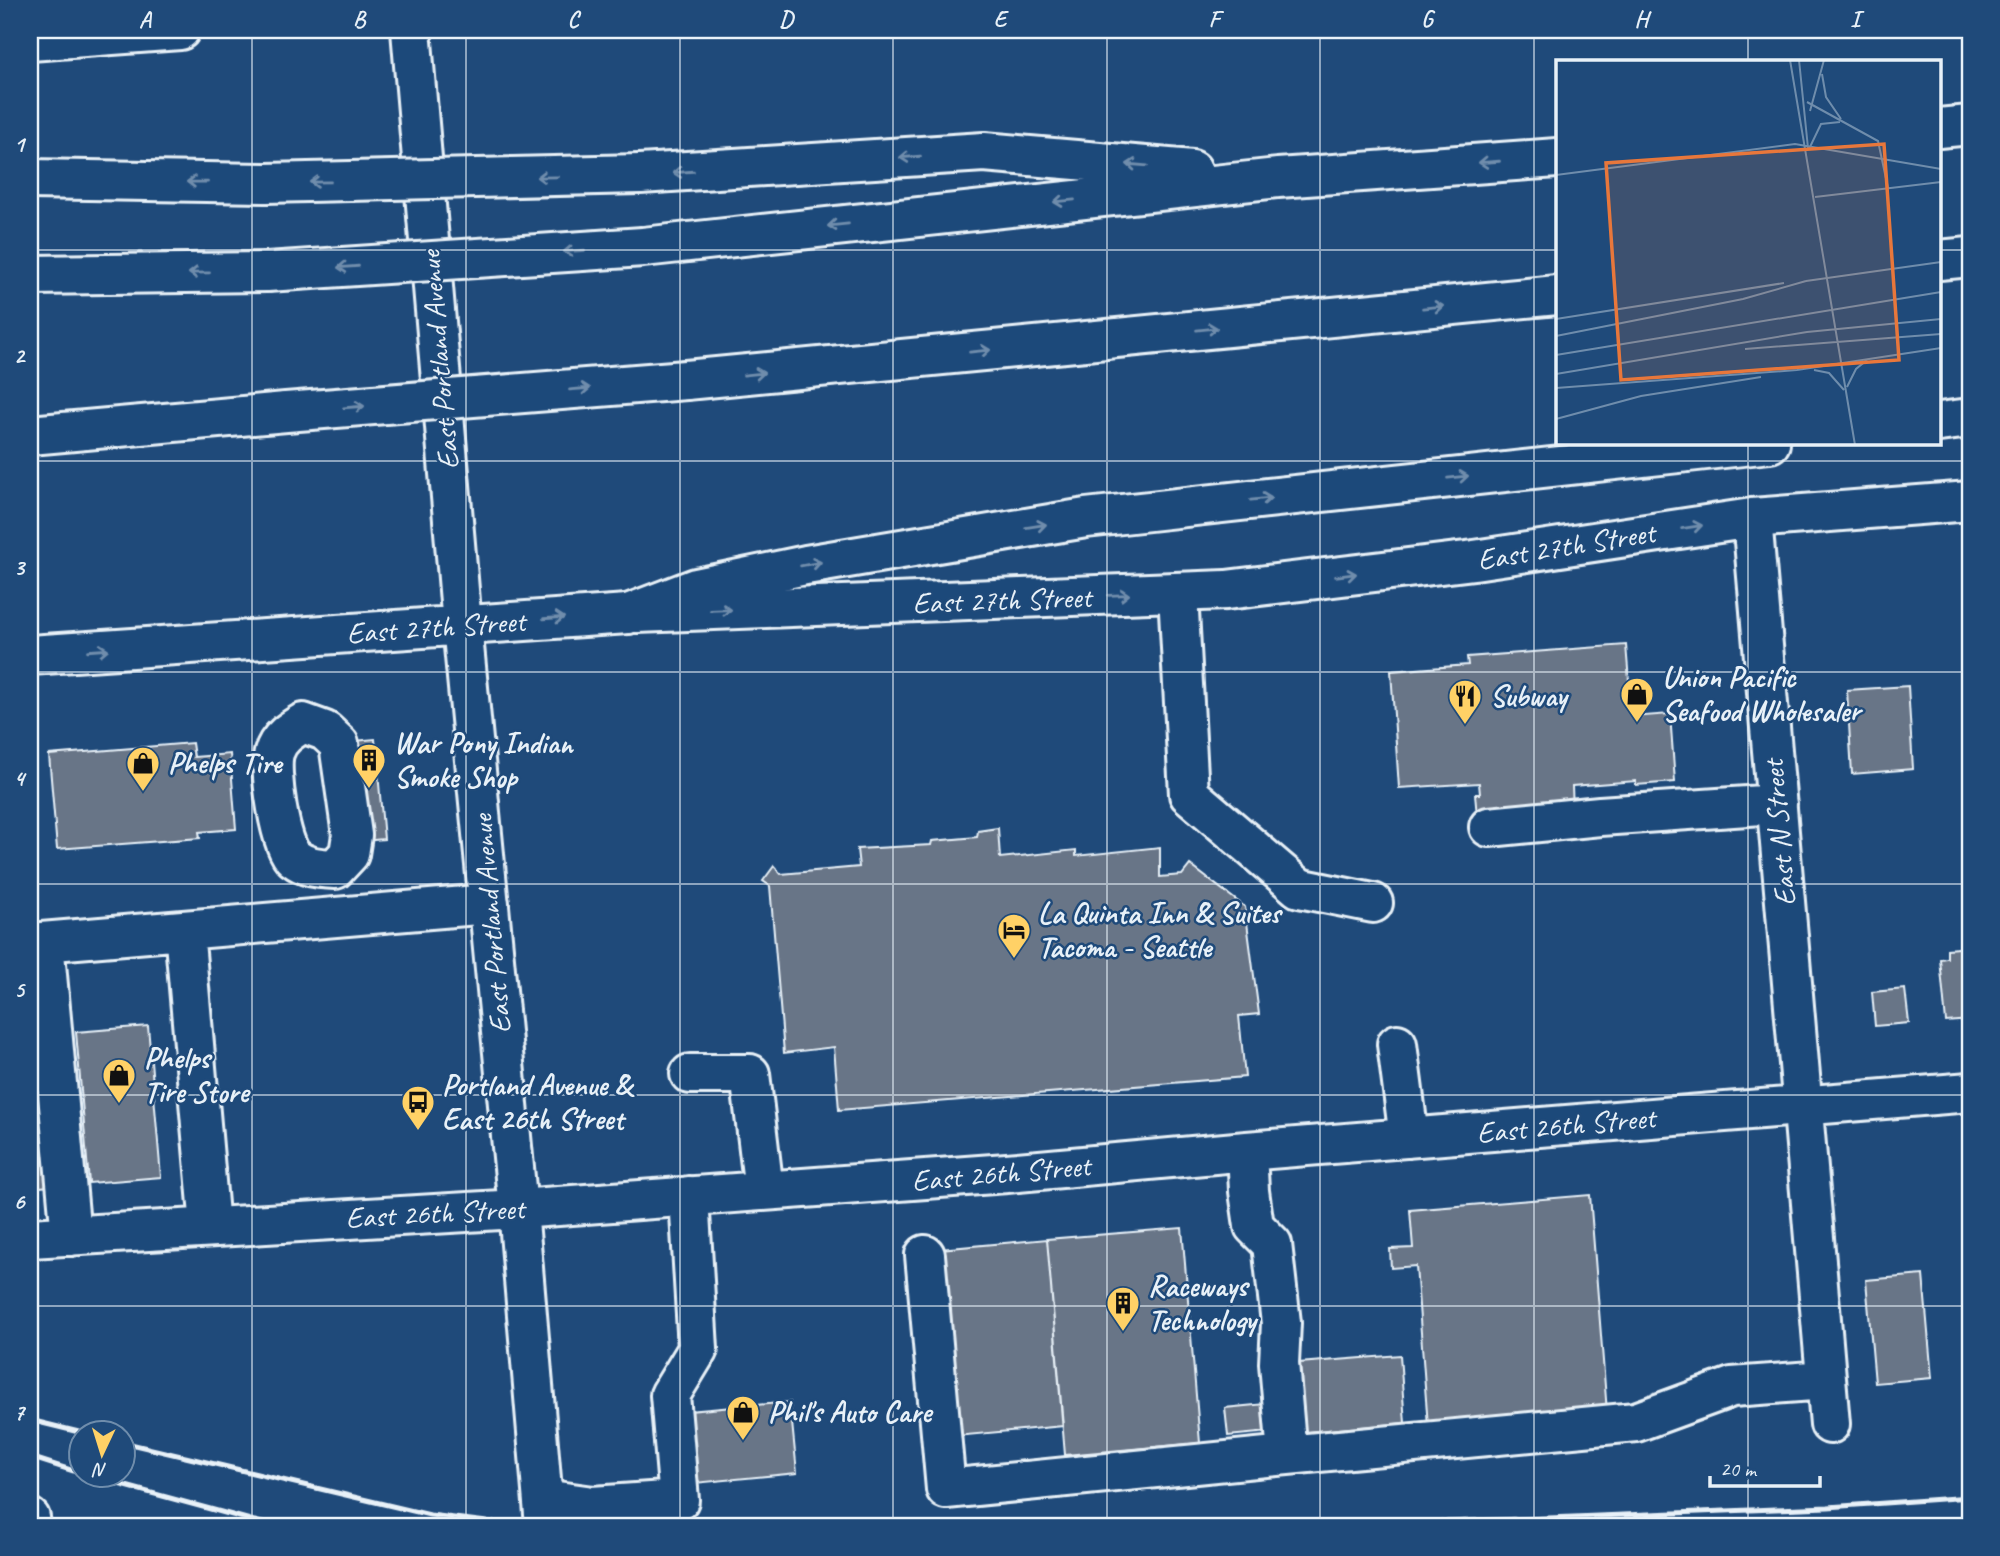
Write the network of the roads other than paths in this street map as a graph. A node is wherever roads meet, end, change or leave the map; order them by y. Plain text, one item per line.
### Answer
1 (180, 30) edge
2 (411, 30) edge
3 (30, 41) edge
4 (1970, 125) edge
5 (1940, 128) edge
6 (1556, 158) edge
7 (1278, 178) junction
8 (30, 179) edge
9 (1970, 257) edge
10 (1940, 260) edge
11 (30, 275) edge
12 (1556, 295) edge
13 (286, 412) junction
14 (30, 418) edge
15 (1970, 418) edge
16 (1940, 422) edge
17 (30, 435) edge
18 (1761, 444) edge
19 (1970, 501) edge
20 (1752, 518) junction
21 (1178, 593) junction
22 (628, 614) junction
23 (462, 625) junction
24 (30, 655) edge
25 (1777, 804) junction
26 (1489, 827) dead end
27 (335, 869) dead end
28 (1373, 903) dead end
29 (489, 904) junction
30 (351, 916) junction
31 (184, 930) junction
32 (37, 943) edge
33 (1397, 1044) dead end
34 (690, 1074) dead end
35 (1970, 1092) edge
36 (1803, 1106) junction
37 (1409, 1138) junction
38 (1247, 1151) junction
39 (764, 1191) junction
40 (689, 1196) junction
41 (518, 1209) junction
42 (210, 1227) junction
43 (71, 1236) junction
44 (30, 1238) edge
45 (925, 1255) dead end
46 (1826, 1380) junction
47 (1830, 1424) dead end
48 (1287, 1455) junction
49 (544, 1513) edge
50 (30, 1518) edge
51 (31, 1526) edge

1 - 3 main road
2 - 23 main road, East Portland Avenue
4 - 5 main road
6 -> 7 main road
7 -> 8 main road, bridge
7 -> 11 main road, bridge
9 - 10 main road
13 -> 12 main road, bridge
13 - 14 main road
13 - 17 main road
15 - 16 main road
22 -> 18 main road
19 - 20 main road, East 27th Street
21 -> 20 main road, East 27th Street
20 - 25 main road, East N Street
22 -> 21 main road, East 27th Street
21 - 28 main road
23 -> 22 main road, East 27th Street
24 -> 23 main road, East 27th Street
23 - 29 main road, East Portland Avenue
25 - 26 main road
25 - 36 main road, East N Street
27 - 30 main road
29 - 30 main road
29 - 41 main road, East Portland Avenue
30 - 31 main road
31 - 32 main road
31 - 42 main road
32 - 43 main road
33 - 37 main road
34 - 39 main road
35 - 36 main road, East 26th Street
36 - 37 main road, East 26th Street
36 - 46 main road, East N Street
37 - 38 main road, East 26th Street
38 - 39 main road, East 26th Street
38 - 48 main road
39 - 40 main road, East 26th Street
40 - 41 main road, East 26th Street
40 - 49 main road
41 - 42 main road, East 26th Street
41 - 49 main road, East Portland Avenue
42 - 43 main road, East 26th Street
43 - 44 main road, East 26th Street
45 - 48 main road
46 - 47 main road, East N Street
46 - 48 main road
50 - 51 main road

